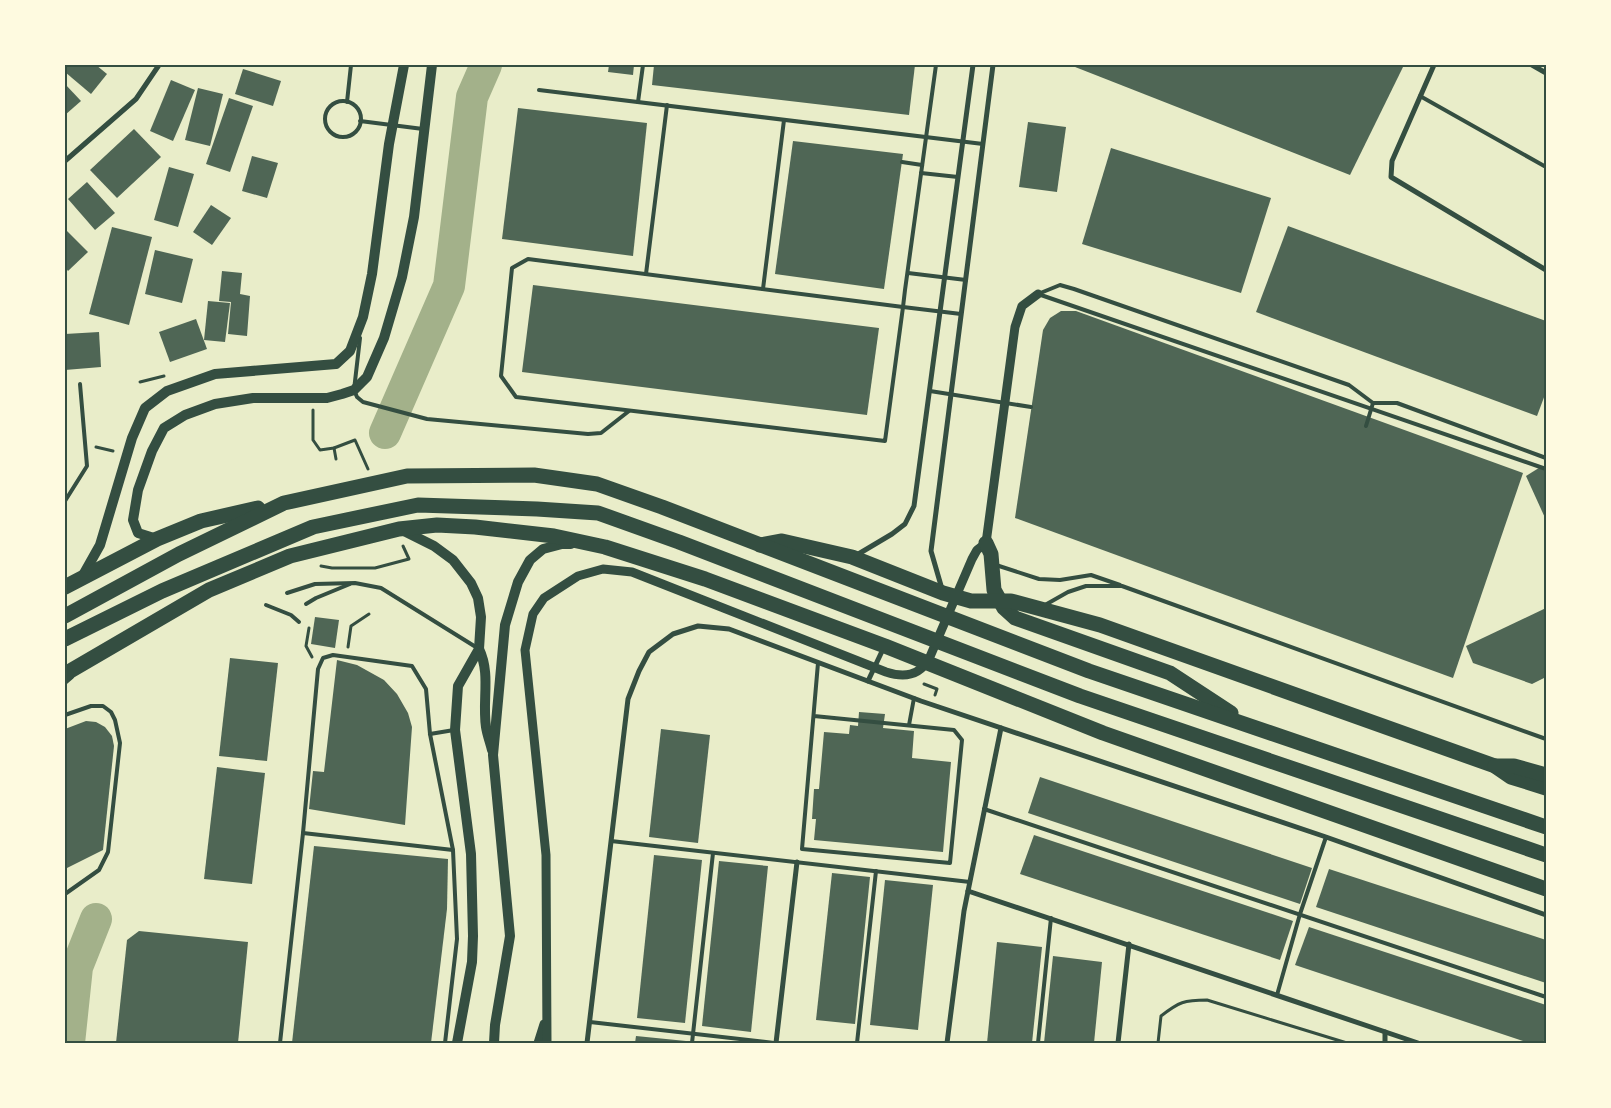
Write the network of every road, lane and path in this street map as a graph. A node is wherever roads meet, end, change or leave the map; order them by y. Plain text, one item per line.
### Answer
1 (159, 65) edge
2 (351, 65) edge
3 (404, 65) edge
4 (432, 65) edge
5 (643, 65) edge
6 (936, 65) edge
7 (973, 65) edge
8 (993, 65) edge
9 (1434, 65) edge
10 (1532, 65) edge
11 (1546, 72) edge
12 (539, 90) dead end
13 (1420, 96) junction
14 (347, 102) junction
15 (638, 102) junction
16 (667, 106) junction
17 (784, 120) junction
18 (360, 121) junction
19 (393, 125) junction
20 (424, 129) junction
21 (926, 137) junction
22 (964, 142) junction
23 (983, 144) junction
24 (65, 161) edge
25 (902, 162) dead end
26 (922, 165) junction
27 (1546, 167) edge
28 (921, 173) junction
29 (959, 177) junction
30 (1546, 270) edge
31 (908, 273) junction
32 (646, 274) junction
33 (946, 278) junction
34 (966, 280) junction
35 (763, 289) junction
36 (1038, 294) junction
37 (903, 307) junction
38 (941, 312) junction
39 (961, 314) junction
40 (363, 318) junction
41 (80, 384) dead end
42 (354, 390) junction
43 (930, 391) junction
44 (951, 394) junction
45 (1374, 403) junction
46 (1031, 406) dead end
47 (313, 407) dead end
48 (629, 410) junction
49 (1366, 426) dead end
50 (355, 440) dead end
51 (86, 444) junction
52 (334, 448) junction
53 (112, 451) dead end
54 (1546, 458) edge
55 (336, 460) dead end
56 (1546, 469) edge
57 (65, 502) edge
58 (284, 502) junction
59 (399, 529) junction
60 (157, 539) junction
61 (986, 543) junction
62 (759, 545) junction
63 (605, 547) junction
64 (852, 557) junction
65 (409, 559) dead end
66 (992, 564) junction
67 (314, 565) dead end
68 (375, 568) junction
69 (377, 573) dead end
70 (82, 577) junction
71 (355, 583) junction
72 (1122, 586) junction
73 (65, 587) edge
74 (288, 592) dead end
75 (943, 593) junction
76 (306, 604) dead end
77 (266, 605) dead end
78 (1041, 608) junction
79 (369, 614) dead end
80 (65, 616) edge
81 (310, 619) dead end
82 (299, 622) dead end
83 (65, 639) edge
84 (885, 646) junction
85 (479, 649) junction
86 (347, 657) junction
87 (92, 659) junction
88 (818, 663) junction
89 (318, 669) junction
90 (65, 674) edge
91 (868, 681) junction
92 (65, 684) edge
93 (924, 684) dead end
94 (929, 692) dead end
95 (914, 698) junction
96 (65, 715) edge
97 (814, 716) junction
98 (1248, 724) junction
99 (909, 726) junction
100 (1001, 728) junction
101 (455, 730) junction
102 (430, 734) junction
103 (1546, 739) edge
104 (493, 755) junction
105 (1495, 766) junction
106 (1546, 775) edge
107 (1546, 788) edge
108 (984, 809) junction
109 (1546, 827) edge
110 (303, 833) junction
111 (1326, 837) junction
112 (611, 841) junction
113 (453, 850) junction
114 (713, 853) junction
115 (1546, 855) edge
116 (797, 862) junction
117 (876, 871) junction
118 (970, 882) junction
119 (1546, 889) edge
120 (968, 891) junction
121 (65, 894) edge
122 (1300, 914) junction
123 (1546, 915) edge
124 (1051, 918) junction
125 (1129, 944) junction
126 (1277, 995) junction
127 (1546, 997) edge
128 (547, 1017) junction
129 (590, 1022) junction
130 (1385, 1032) junction
131 (693, 1034) junction
132 (280, 1043) edge
133 (446, 1043) edge
134 (457, 1043) edge
135 (494, 1043) edge
136 (538, 1043) edge
137 (547, 1043) edge
138 (587, 1043) edge
139 (692, 1043) edge
140 (775, 1043) edge
141 (857, 1043) edge
142 (947, 1043) edge
143 (1038, 1043) edge
144 (1118, 1043) edge
145 (1158, 1043) edge
146 (1347, 1043) edge
147 (1385, 1043) edge
148 (1418, 1043) edge

1 - 24 street
2 - 14 lane
3 - 19 main road
4 - 20 main road
5 - 15 lane
6 - 21 lane
7 - 22 street
8 - 23 street
9 - 13 street
10 - 11 street
12 - 15 lane
13 - 27 lane
13 - 30 street
14 - 18 lane
14 - 18 lane
15 - 16 lane
16 - 17 lane
16 - 32 lane
17 - 21 lane
17 - 35 lane
18 - 19 lane
19 - 20 lane
19 - 40 main road
20 - 42 main road
21 - 22 lane
21 - 26 lane
22 - 23 lane
22 - 29 street
23 - 34 street
25 - 26 lane
26 - 28 lane
28 - 29 lane
28 - 31 lane
29 - 33 street
31 - 33 lane
31 - 37 lane
32 - 35 lane
32 - 48 lane
33 - 34 lane
33 - 38 street
34 - 39 street
35 - 37 lane
36 - 45 lane
36 - 56 lane
36 - 61 street
37 - 38 lane
37 - 48 lane
38 - 39 lane
38 - 43 street
39 - 44 street
40 - 42 lane
40 - 70 main road
41 - 51 lane
42 - 48 lane
42 - 60 main road
43 - 44 lane
43 - 64 street
44 - 46 lane
44 - 75 street
45 - 49 lane
45 - 54 lane
47 - 52 path
50 - 52 path
51 - 53 path
51 - 57 lane
52 - 55 path
58 - 60 highway
58 - 62 highway
58 - 80 highway
59 - 63 highway
59 - 85 main road
59 - 87 highway
60 - 70 highway
61 - 66 highway
61 - 128 street
62 - 64 highway
62 - 98 highway
63 - 84 highway
63 - 104 main road
64 - 75 highway
65 - 68 path
66 - 72 lane
66 - 98 highway
67 - 68 path
68 - 69 path
70 - 73 highway
71 - 74 lane
71 - 76 lane
71 - 85 lane
72 - 78 lane
72 - 103 lane
75 - 78 highway
77 - 82 lane
78 - 105 highway
79 - 86 path
81 - 89 path
83 - 115 highway
84 - 91 street
84 - 119 highway
85 - 101 main road
85 - 104 main road
86 - 89 lane
86 - 102 lane
87 - 90 highway
87 - 92 lane
88 - 91 street
88 - 97 lane
88 - 112 street
89 - 110 lane
91 - 95 street
93 - 94 path
95 - 99 lane
95 - 100 street
96 - 121 lane
97 - 99 lane
97 - 99 lane
98 - 109 highway
100 - 108 street
100 - 111 street
101 - 102 lane
101 - 134 main road
102 - 113 lane
104 - 135 main road
105 - 106 highway
105 - 107 highway
108 - 118 street
108 - 122 lane
110 - 113 lane
110 - 132 lane
111 - 122 lane
111 - 123 street
112 - 114 lane
112 - 129 street
113 - 133 lane
114 - 116 lane
114 - 131 lane
116 - 117 lane
116 - 140 street
117 - 118 lane
117 - 141 lane
118 - 120 street
120 - 124 street
120 - 142 street
122 - 126 lane
122 - 127 lane
124 - 125 street
124 - 143 lane
125 - 126 street
125 - 144 street
126 - 130 street
128 - 136 street
128 - 137 street
129 - 131 lane
129 - 138 street
130 - 147 street
130 - 148 street
131 - 139 lane
131 - 140 lane
145 - 146 path

